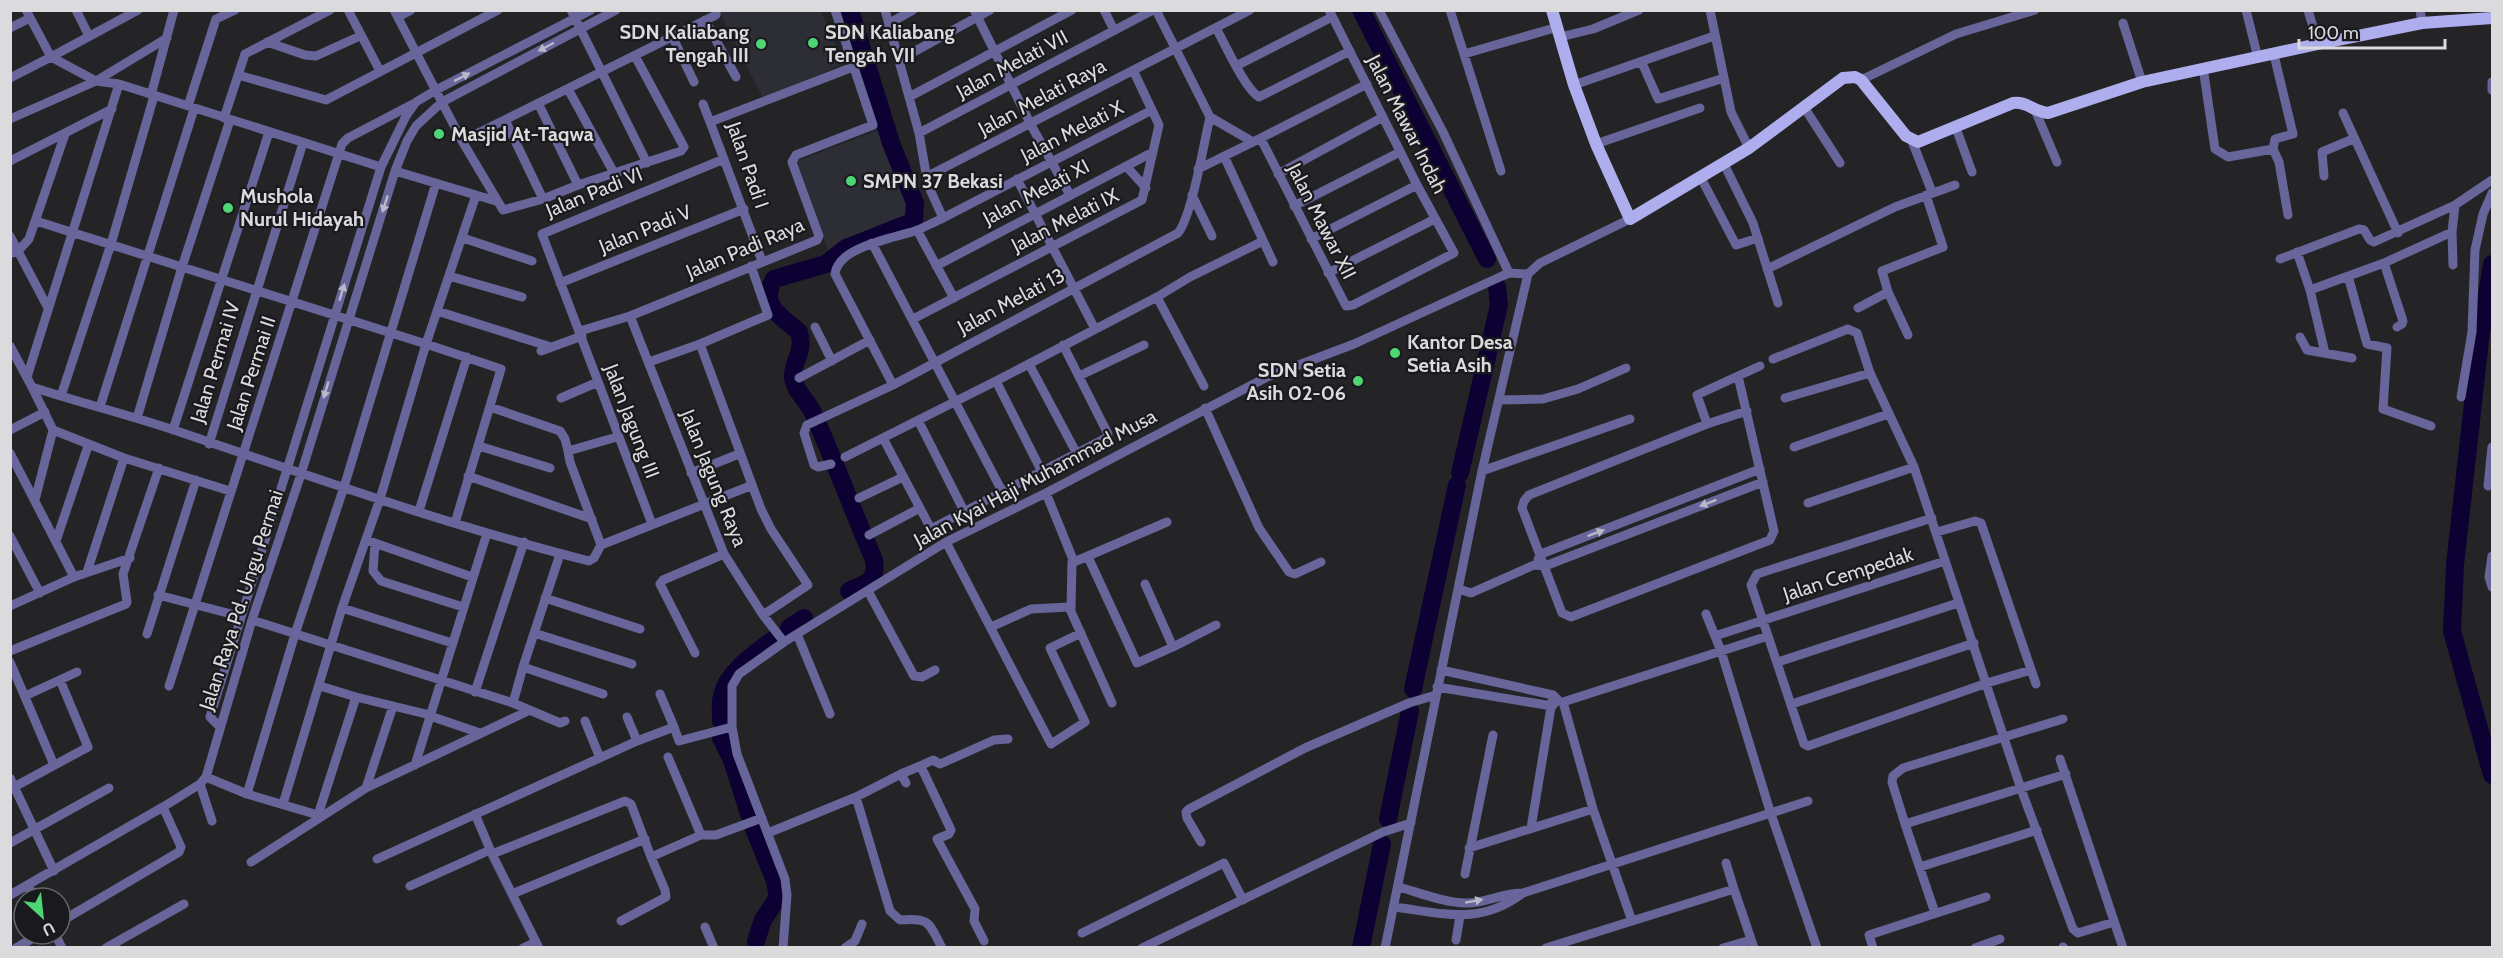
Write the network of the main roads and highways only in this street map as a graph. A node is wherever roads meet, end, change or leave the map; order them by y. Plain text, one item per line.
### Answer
1 (1552, 10) edge
2 (2421, 17) edge
3 (2493, 18) edge

1 - 2 main road
2 - 3 main road

